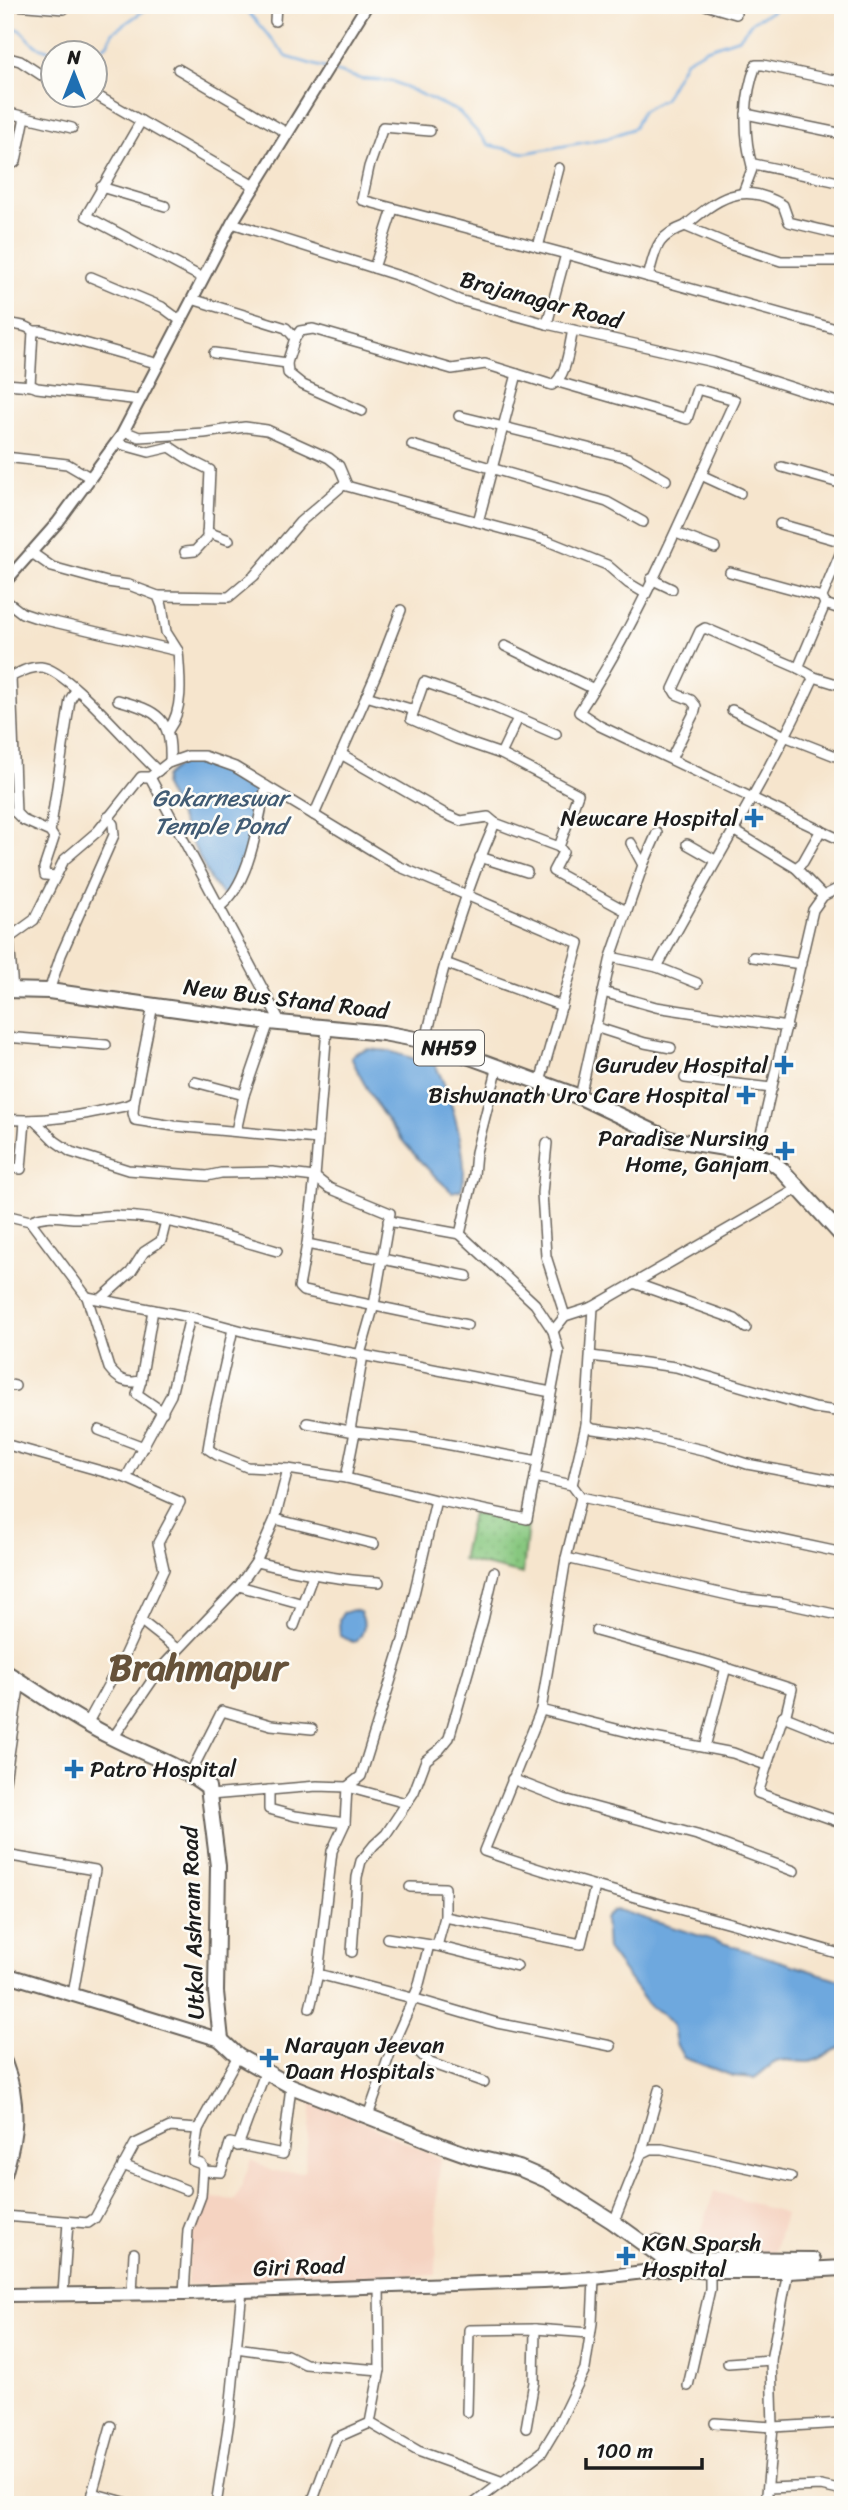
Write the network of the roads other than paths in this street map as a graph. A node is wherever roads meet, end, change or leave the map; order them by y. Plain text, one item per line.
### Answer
1 (15, 5) edge
2 (64, 5) edge
3 (276, 5) edge
4 (367, 5) edge
5 (705, 5) edge
6 (737, 12) edge
7 (275, 21) dead end
8 (5, 57) edge
9 (178, 69) dead end
10 (38, 73) edge
11 (843, 82) edge
12 (108, 102) edge
13 (5, 112) edge
14 (746, 114) junction
15 (25, 117) junction
16 (141, 121) junction
17 (72, 128) dead end
18 (430, 131) dead end
19 (287, 133) junction
20 (843, 134) edge
21 (5, 162) edge
22 (752, 166) junction
23 (559, 168) dead end
24 (843, 183) edge
25 (254, 186) junction
26 (102, 187) junction
27 (743, 193) junction
28 (165, 206) dead end
29 (393, 209) junction
30 (232, 223) junction
31 (685, 226) junction
32 (843, 235) edge
33 (538, 247) junction
34 (566, 254) junction
35 (843, 261) edge
36 (374, 268) junction
37 (648, 276) junction
38 (91, 277) dead end
39 (203, 278) junction
40 (192, 299) junction
41 (5, 321) edge
42 (181, 321) junction
43 (547, 324) junction
44 (573, 330) junction
45 (33, 331) junction
46 (843, 331) edge
47 (295, 338) junction
48 (214, 353) dead end
49 (287, 363) junction
50 (159, 364) junction
51 (517, 374) junction
52 (558, 382) junction
53 (5, 384) edge
54 (31, 385) junction
55 (140, 400) junction
56 (843, 404) edge
57 (362, 411) dead end
58 (459, 415) dead end
59 (503, 427) junction
60 (124, 431) junction
61 (116, 443) junction
62 (412, 445) dead end
63 (5, 457) edge
64 (782, 467) dead end
65 (492, 469) junction
66 (701, 475) junction
67 (90, 478) junction
68 (666, 480) dead end
69 (843, 484) edge
70 (347, 485) junction
71 (740, 493) dead end
72 (478, 522) junction
73 (643, 522) dead end
74 (780, 524) dead end
75 (207, 532) junction
76 (677, 533) junction
77 (229, 540) dead end
78 (715, 548) dead end
79 (842, 548) edge
80 (185, 552) dead end
81 (32, 553) junction
82 (730, 572) dead end
83 (7, 575) edge
84 (651, 579) junction
85 (673, 589) dead end
86 (645, 593) junction
87 (158, 596) junction
88 (5, 600) edge
89 (824, 600) junction
90 (401, 610) dead end
91 (843, 610) edge
92 (505, 646) dead end
93 (178, 651) junction
94 (798, 668) junction
95 (814, 677) junction
96 (8, 678) edge
97 (843, 686) edge
98 (594, 689) junction
99 (76, 690) junction
100 (366, 696) junction
101 (118, 700) dead end
102 (414, 710) junction
103 (732, 710) dead end
104 (518, 718) junction
105 (169, 729) junction
106 (556, 734) dead end
107 (787, 737) junction
108 (341, 754) junction
109 (501, 754) junction
110 (671, 759) junction
111 (843, 760) edge
112 (170, 762) junction
113 (154, 774) junction
114 (266, 786) junction
115 (753, 797) junction
116 (314, 815) junction
117 (108, 817) junction
118 (495, 823) junction
119 (733, 830) junction
120 (821, 830) junction
121 (50, 832) junction
122 (657, 833) dead end
123 (843, 841) edge
124 (631, 844) dead end
125 (687, 845) dead end
126 (559, 847) junction
127 (480, 857) junction
128 (715, 860) junction
129 (643, 866) junction
130 (796, 868) junction
131 (527, 872) dead end
132 (56, 876) junction
133 (843, 886) edge
134 (467, 895) junction
135 (824, 896) junction
136 (219, 907) junction
137 (626, 911) junction
138 (7, 939) edge
139 (611, 957) junction
140 (753, 957) dead end
141 (445, 963) junction
142 (801, 964) junction
143 (657, 967) junction
144 (697, 983) dead end
145 (9, 990) edge
146 (48, 990) junction
147 (603, 992) junction
148 (153, 1005) junction
149 (562, 1006) junction
150 (275, 1023) junction
151 (596, 1027) junction
152 (787, 1027) junction
153 (327, 1028) junction
154 (5, 1037) edge
155 (426, 1041) junction
156 (106, 1045) dead end
157 (671, 1048) dead end
158 (498, 1066) junction
159 (685, 1078) dead end
160 (195, 1082) dead end
161 (540, 1082) junction
162 (772, 1088) junction
163 (244, 1096) junction
164 (580, 1097) junction
165 (134, 1101) junction
166 (5, 1119) edge
167 (29, 1121) junction
168 (236, 1131) junction
169 (318, 1139) junction
170 (547, 1143) dead end
171 (756, 1155) junction
172 (5, 1167) edge
173 (315, 1177) junction
174 (799, 1188) junction
175 (5, 1214) edge
176 (838, 1220) edge
177 (30, 1221) junction
178 (166, 1221) junction
179 (388, 1221) junction
180 (460, 1234) junction
181 (843, 1237) edge
182 (307, 1244) junction
183 (277, 1251) dead end
184 (382, 1260) junction
185 (467, 1276) dead end
186 (634, 1283) junction
187 (87, 1297) junction
188 (101, 1299) junction
189 (374, 1305) junction
190 (593, 1307) junction
191 (153, 1310) junction
192 (190, 1317) junction
193 (565, 1317) junction
194 (467, 1325) dead end
195 (746, 1328) dead end
196 (233, 1329) junction
197 (553, 1331) junction
198 (362, 1354) junction
199 (592, 1356) junction
200 (141, 1381) junction
201 (551, 1392) junction
202 (163, 1412) junction
203 (843, 1412) edge
204 (307, 1423) dead end
205 (586, 1425) junction
206 (99, 1430) dead end
207 (353, 1431) junction
208 (8, 1444) dead end
209 (144, 1447) junction
210 (538, 1461) junction
211 (288, 1469) junction
212 (535, 1477) junction
213 (126, 1478) junction
214 (346, 1478) junction
215 (843, 1482) edge
216 (572, 1485) junction
217 (581, 1497) junction
218 (436, 1500) junction
219 (275, 1519) junction
220 (374, 1544) dead end
221 (843, 1553) edge
222 (566, 1558) junction
223 (256, 1562) junction
224 (494, 1572) dead end
225 (313, 1575) junction
226 (379, 1582) dead end
227 (239, 1586) junction
228 (303, 1604) junction
229 (843, 1616) edge
230 (140, 1620) junction
231 (294, 1626) dead end
232 (596, 1631) dead end
233 (177, 1649) junction
234 (726, 1667) junction
235 (5, 1672) edge
236 (20, 1681) junction
237 (541, 1710) junction
238 (783, 1716) junction
239 (87, 1724) junction
240 (312, 1729) dead end
241 (113, 1738) junction
242 (843, 1740) edge
243 (705, 1747) junction
244 (766, 1765) junction
245 (190, 1773) junction
246 (512, 1779) junction
247 (5, 1781) edge
248 (347, 1787) junction
249 (269, 1790) junction
250 (210, 1795) junction
251 (406, 1804) junction
252 (843, 1823) edge
253 (345, 1824) junction
254 (5, 1855) edge
255 (794, 1871) dead end
256 (410, 1887) dead end
257 (595, 1887) junction
258 (445, 1917) junction
259 (387, 1938) dead end
260 (433, 1946) junction
261 (352, 1951) dead end
262 (843, 1955) edge
263 (517, 1966) dead end
264 (5, 1973) edge
265 (318, 1974) junction
266 (73, 1994) junction
267 (412, 1998) junction
268 (310, 2008) dead end
269 (394, 2042) junction
270 (611, 2046) dead end
271 (231, 2047) junction
272 (5, 2062) edge
273 (265, 2073) junction
274 (484, 2082) dead end
275 (291, 2086) junction
276 (659, 2090) dead end
277 (370, 2110) junction
278 (198, 2129) junction
279 (237, 2146) junction
280 (640, 2154) junction
281 (123, 2165) junction
282 (203, 2171) junction
283 (5, 2175) edge
284 (791, 2177) dead end
285 (186, 2190) dead end
286 (5, 2216) edge
287 (615, 2218) junction
288 (68, 2222) junction
289 (134, 2253) dead end
290 (843, 2259) edge
291 (681, 2263) junction
292 (843, 2269) edge
293 (710, 2271) junction
294 (788, 2271) junction
295 (594, 2278) junction
296 (379, 2285) junction
297 (242, 2290) junction
298 (132, 2293) junction
299 (184, 2293) junction
300 (63, 2294) junction
301 (5, 2295) edge
302 (535, 2329) junction
303 (590, 2333) junction
304 (236, 2348) junction
305 (771, 2360) junction
306 (727, 2363) dead end
307 (380, 2370) junction
308 (688, 2386) dead end
309 (467, 2412) dead end
310 (370, 2423) junction
311 (715, 2423) dead end
312 (843, 2423) edge
313 (111, 2426) dead end
314 (773, 2427) junction
315 (526, 2428) dead end
316 (503, 2482) junction
317 (768, 2488) junction
318 (843, 2491) edge
319 (92, 2493) junction
320 (89, 2505) edge
321 (135, 2505) edge
322 (216, 2505) edge
323 (311, 2505) edge
324 (472, 2505) edge
325 (766, 2505) edge

1 - 2 street
3 - 7 street
4 - 19 street
5 - 6 street
8 - 10 street
9 - 19 street
11 - 14 street
12 - 16 street
13 - 15 street
14 - 20 street
14 - 22 street
15 - 17 street
15 - 21 street
16 - 25 street
16 - 26 street
18 - 29 street
19 - 25 street
22 - 24 street
22 - 27 street
23 - 33 street
25 - 30 street
26 - 28 street
26 - 39 street
27 - 31 street
27 - 32 street
29 - 33 street
29 - 36 street
30 - 36 street, Brajanagar Road
30 - 39 street
31 - 35 street
31 - 37 street
33 - 34 street
34 - 37 street
34 - 43 street
36 - 43 street, Brajanagar Road
37 - 46 street
38 - 42 street
39 - 40 street
40 - 42 street
40 - 47 street
41 - 45 street
42 - 50 street
43 - 44 street, Brajanagar Road
44 - 52 street
44 - 56 street, Brajanagar Road
45 - 50 street
45 - 54 street
47 - 49 street
47 - 51 street
48 - 49 street
49 - 57 street
50 - 55 street
51 - 52 street
51 - 59 street
52 - 66 street
53 - 54 street
54 - 55 street
55 - 60 street
58 - 59 street
59 - 65 street
59 - 68 street
60 - 61 street
60 - 70 street
61 - 67 street
61 - 75 street
62 - 65 street
63 - 67 street
64 - 69 street
65 - 72 street
65 - 73 street
66 - 71 street
66 - 76 street
67 - 81 street
70 - 72 street
70 - 87 street
72 - 86 street
74 - 79 street
75 - 77 street
75 - 80 street
76 - 78 street
76 - 84 street
79 - 89 street
81 - 83 street
81 - 87 street
82 - 89 street
84 - 85 street
84 - 86 street
86 - 98 street
87 - 93 street
88 - 93 street
89 - 91 street
89 - 94 street
90 - 100 street
92 - 98 street
93 - 105 street
94 - 95 street
94 - 110 street
95 - 97 street
95 - 107 street
96 - 99 street
96 - 121 street
98 - 110 street
99 - 113 street
99 - 121 street
100 - 102 street
100 - 108 street
101 - 105 street
102 - 104 street
102 - 109 street
103 - 107 street
104 - 106 street
104 - 109 street
105 - 112 street
107 - 111 street
107 - 115 street
108 - 116 street
108 - 118 street
109 - 126 street
110 - 115 street
112 - 113 street
112 - 114 street
113 - 117 street
113 - 136 street
114 - 116 street
114 - 136 street
115 - 119 street
115 - 120 street
116 - 134 street
117 - 132 street
117 - 146 street
118 - 126 street
118 - 127 street
119 - 128 street
119 - 130 street
120 - 123 street
120 - 130 street
121 - 132 street
122 - 129 street
124 - 129 street
125 - 128 street
126 - 137 street
127 - 131 street
127 - 134 street
128 - 143 street
129 - 137 street
130 - 135 street
132 - 138 street
133 - 135 street
134 - 141 street
134 - 149 street
135 - 142 street
136 - 150 street
137 - 139 street
138 - 145 street
139 - 143 street
139 - 147 street
140 - 142 street
141 - 149 street
141 - 155 street
142 - 152 street
143 - 144 street
145 - 146 main road, New Bus Stand Road / NH59
146 - 148 main road, New Bus Stand Road / NH59
147 - 151 street
147 - 152 street
148 - 150 main road, New Bus Stand Road / NH59
148 - 165 street
149 - 161 street
150 - 153 main road, New Bus Stand Road / NH59
150 - 163 street
151 - 157 street
151 - 164 street
152 - 162 street
153 - 155 main road, New Bus Stand Road / NH59
153 - 169 street
154 - 156 street
155 - 158 main road, New Bus Stand Road / NH59
158 - 161 main road, New Bus Stand Road / NH59
158 - 180 street
159 - 162 street
160 - 163 street
161 - 164 main road, New Bus Stand Road / NH59
162 - 171 street
163 - 168 street
164 - 171 main road, New Bus Stand Road / NH59
165 - 167 street
165 - 168 street
166 - 167 street
167 - 172 street
167 - 173 street
168 - 169 street
169 - 173 street
170 - 193 street
171 - 174 main road, New Bus Stand Road / NH59
173 - 179 street
173 - 182 street
174 - 176 main road, New Bus Stand Road / NH59
174 - 186 street
175 - 177 street
176 - 181 main road, New Bus Stand Road / NH59
177 - 178 street
177 - 187 street
178 - 183 street
178 - 188 street
179 - 180 street
179 - 184 street
180 - 197 street
182 - 184 street
182 - 189 street
184 - 185 street
184 - 189 street
186 - 190 street
186 - 195 street
187 - 188 street
187 - 200 street
188 - 191 street
189 - 194 street
189 - 198 street
190 - 193 street
190 - 199 street
191 - 192 street
191 - 200 street
192 - 196 street
192 - 202 street
193 - 197 street
196 - 198 street
196 - 211 street
197 - 201 street
198 - 201 street
198 - 207 street
199 - 203 street
199 - 205 street
200 - 202 street
201 - 210 street
202 - 209 street
204 - 207 street
205 - 215 street
205 - 216 street
206 - 209 street
207 - 210 street
207 - 214 street
208 - 213 street
209 - 213 street
210 - 212 street
211 - 214 street
211 - 219 street
212 - 216 street
212 - 218 street
213 - 230 street
214 - 218 street
216 - 217 street
217 - 221 street
217 - 222 street
218 - 248 street
219 - 220 street
219 - 223 street
222 - 229 street
222 - 237 street
223 - 225 street
223 - 227 street
224 - 251 street
225 - 226 street
225 - 228 street
227 - 228 street
227 - 233 street
228 - 231 street
230 - 233 street
230 - 239 street
232 - 234 street
233 - 241 street
234 - 238 street
234 - 243 street
235 - 236 main road, Utkal Ashram Road
236 - 239 main road, Utkal Ashram Road
236 - 247 street
237 - 243 street
237 - 246 street
238 - 242 street
238 - 244 street
239 - 241 main road, Utkal Ashram Road
240 - 245 street
241 - 245 main road, Utkal Ashram Road
243 - 244 street
244 - 252 street
245 - 250 main road, Utkal Ashram Road
246 - 255 street
246 - 257 street
248 - 249 street
248 - 251 street
248 - 253 street
249 - 250 street
249 - 253 street
250 - 271 main road, Utkal Ashram Road
251 - 261 street
253 - 265 street
254 - 266 street
256 - 258 street
257 - 258 street
257 - 262 street
258 - 260 street
259 - 260 street
260 - 263 street
260 - 267 street
264 - 266 main road
265 - 267 street
265 - 268 street
266 - 271 main road
267 - 269 street
267 - 270 street
269 - 274 street
269 - 277 street
271 - 273 main road
271 - 277 main road
271 - 278 street
272 - 283 main road
273 - 275 main road
273 - 279 street
275 - 279 street
275 - 287 main road
276 - 280 street
277 - 287 main road
278 - 281 street
278 - 282 street
279 - 282 street
280 - 284 street
280 - 287 street
281 - 285 street
281 - 288 street
282 - 299 street
286 - 288 street
287 - 291 main road
288 - 300 street
289 - 298 street
290 - 291 main road
291 - 293 main road
291 - 295 main road, Giri Road
292 - 294 main road
293 - 294 main road
293 - 308 street
294 - 305 street
295 - 296 main road, Giri Road
295 - 303 street
296 - 297 main road, Giri Road
296 - 307 street
297 - 299 main road, Giri Road
297 - 304 street
298 - 299 main road, Giri Road
298 - 300 main road, Giri Road
300 - 301 main road, Giri Road
302 - 303 street
302 - 309 street
302 - 315 street
303 - 316 street
304 - 307 street
304 - 322 street
305 - 306 street
305 - 314 street
307 - 310 street
310 - 316 street
310 - 323 street
311 - 314 street
312 - 314 street
313 - 319 street
314 - 317 street
316 - 324 street
317 - 318 street
317 - 325 street
319 - 320 street
319 - 321 street

